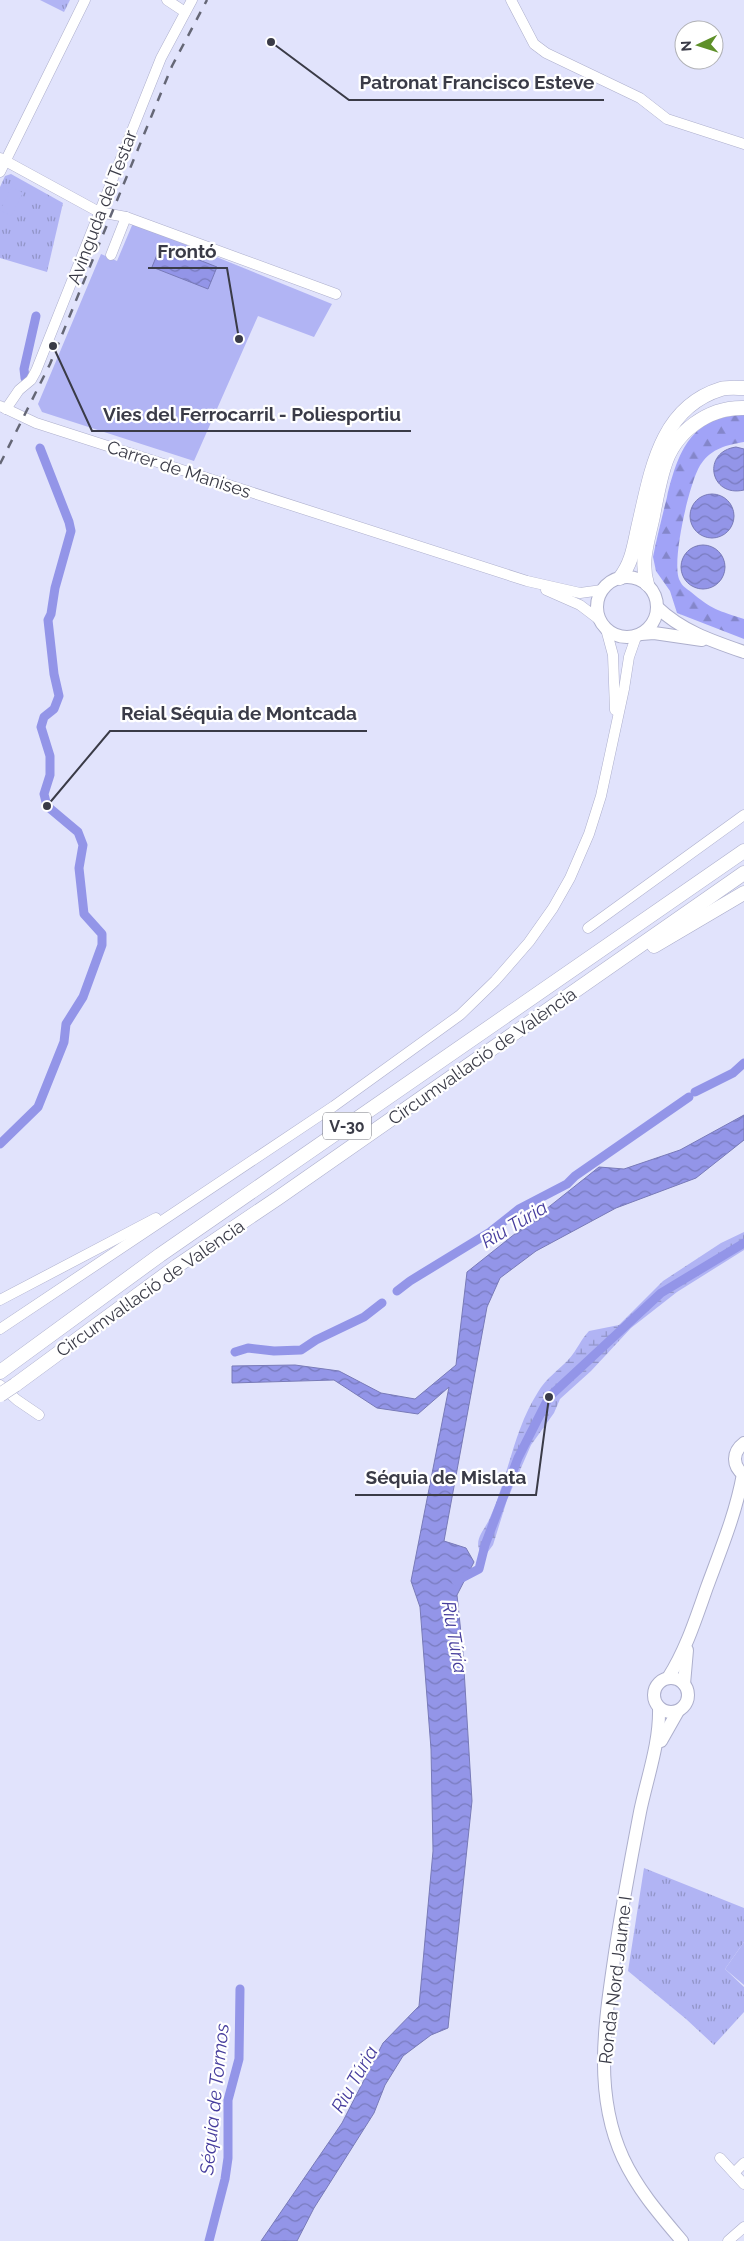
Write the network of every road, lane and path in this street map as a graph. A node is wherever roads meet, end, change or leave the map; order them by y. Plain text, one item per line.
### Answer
1 (85, 0) edge
2 (167, 0) edge
3 (192, 0) edge
4 (511, 0) edge
5 (185, 12) junction
6 (744, 144) edge
7 (3, 159) edge
8 (0, 172) edge
9 (99, 212) junction
10 (126, 218) junction
11 (111, 255) dead end
12 (336, 294) dead end
13 (744, 388) edge
14 (3, 408) edge
15 (744, 408) edge
16 (620, 578) junction
17 (527, 581) junction
18 (647, 584) junction
19 (602, 590) junction
20 (657, 607) junction
21 (604, 625) junction
22 (638, 635) junction
23 (714, 642) junction
24 (744, 652) edge
25 (615, 733) junction
26 (744, 816) edge
27 (744, 851) edge
28 (744, 873) edge
29 (744, 893) edge
30 (588, 928) dead end
31 (504, 1040) junction
32 (178, 1210) junction
33 (0, 1300) edge
34 (0, 1329) edge
35 (0, 1376) edge
36 (0, 1395) edge
37 (39, 1414) dead end
38 (744, 1443) edge
39 (743, 1475) edge
40 (741, 1501) edge
41 (688, 1638) junction
42 (668, 1678) junction
43 (684, 1684) junction
44 (659, 1708) junction
45 (678, 1711) junction
46 (653, 1756) junction
47 (720, 2158) dead end
48 (744, 2163) edge
49 (734, 2173) junction
50 (744, 2184) edge
51 (744, 2227) edge
52 (682, 2241) edge
53 (728, 2241) edge

1 - 7 street
2 - 5 street
3 - 5 street, Avinguda del Testar
4 - 6 street
5 - 9 street, Avinguda del Testar
7 - 8 street
7 - 9 street
9 - 10 street
9 - 14 street, Avinguda del Testar
10 - 11 street
10 - 12 street
13 - 16 highway
14 - 17 street, Carrer de Manises
15 - 18 highway
16 - 18 main road
16 - 19 main road
17 - 19 street
17 - 21 street
18 - 20 main road
19 - 21 main road
20 - 22 main road
20 - 23 main road
21 - 22 main road
21 - 25 street
22 - 23 main road
22 - 25 street
23 - 24 main road
25 - 32 street
26 - 30 street
27 - 35 highway, Circumval·lació de València / V-30
28 - 31 highway, Circumval·lació de València / V-30
29 - 31 highway
31 - 36 highway, Circumval·lació de València / V-30, bridge
32 - 33 street
32 - 34 street
35 - 37 street
38 - 39 main road
39 - 40 main road
40 - 41 main road
41 - 42 main road
41 - 43 main road
42 - 43 main road
42 - 44 main road
43 - 45 main road
44 - 45 main road
44 - 46 main road, Ronda Nord Jaume I
45 - 46 main road, Ronda Nord Jaume I
46 - 52 main road, Ronda Nord Jaume I
47 - 49 street
48 - 49 street
49 - 50 street
51 - 53 street

